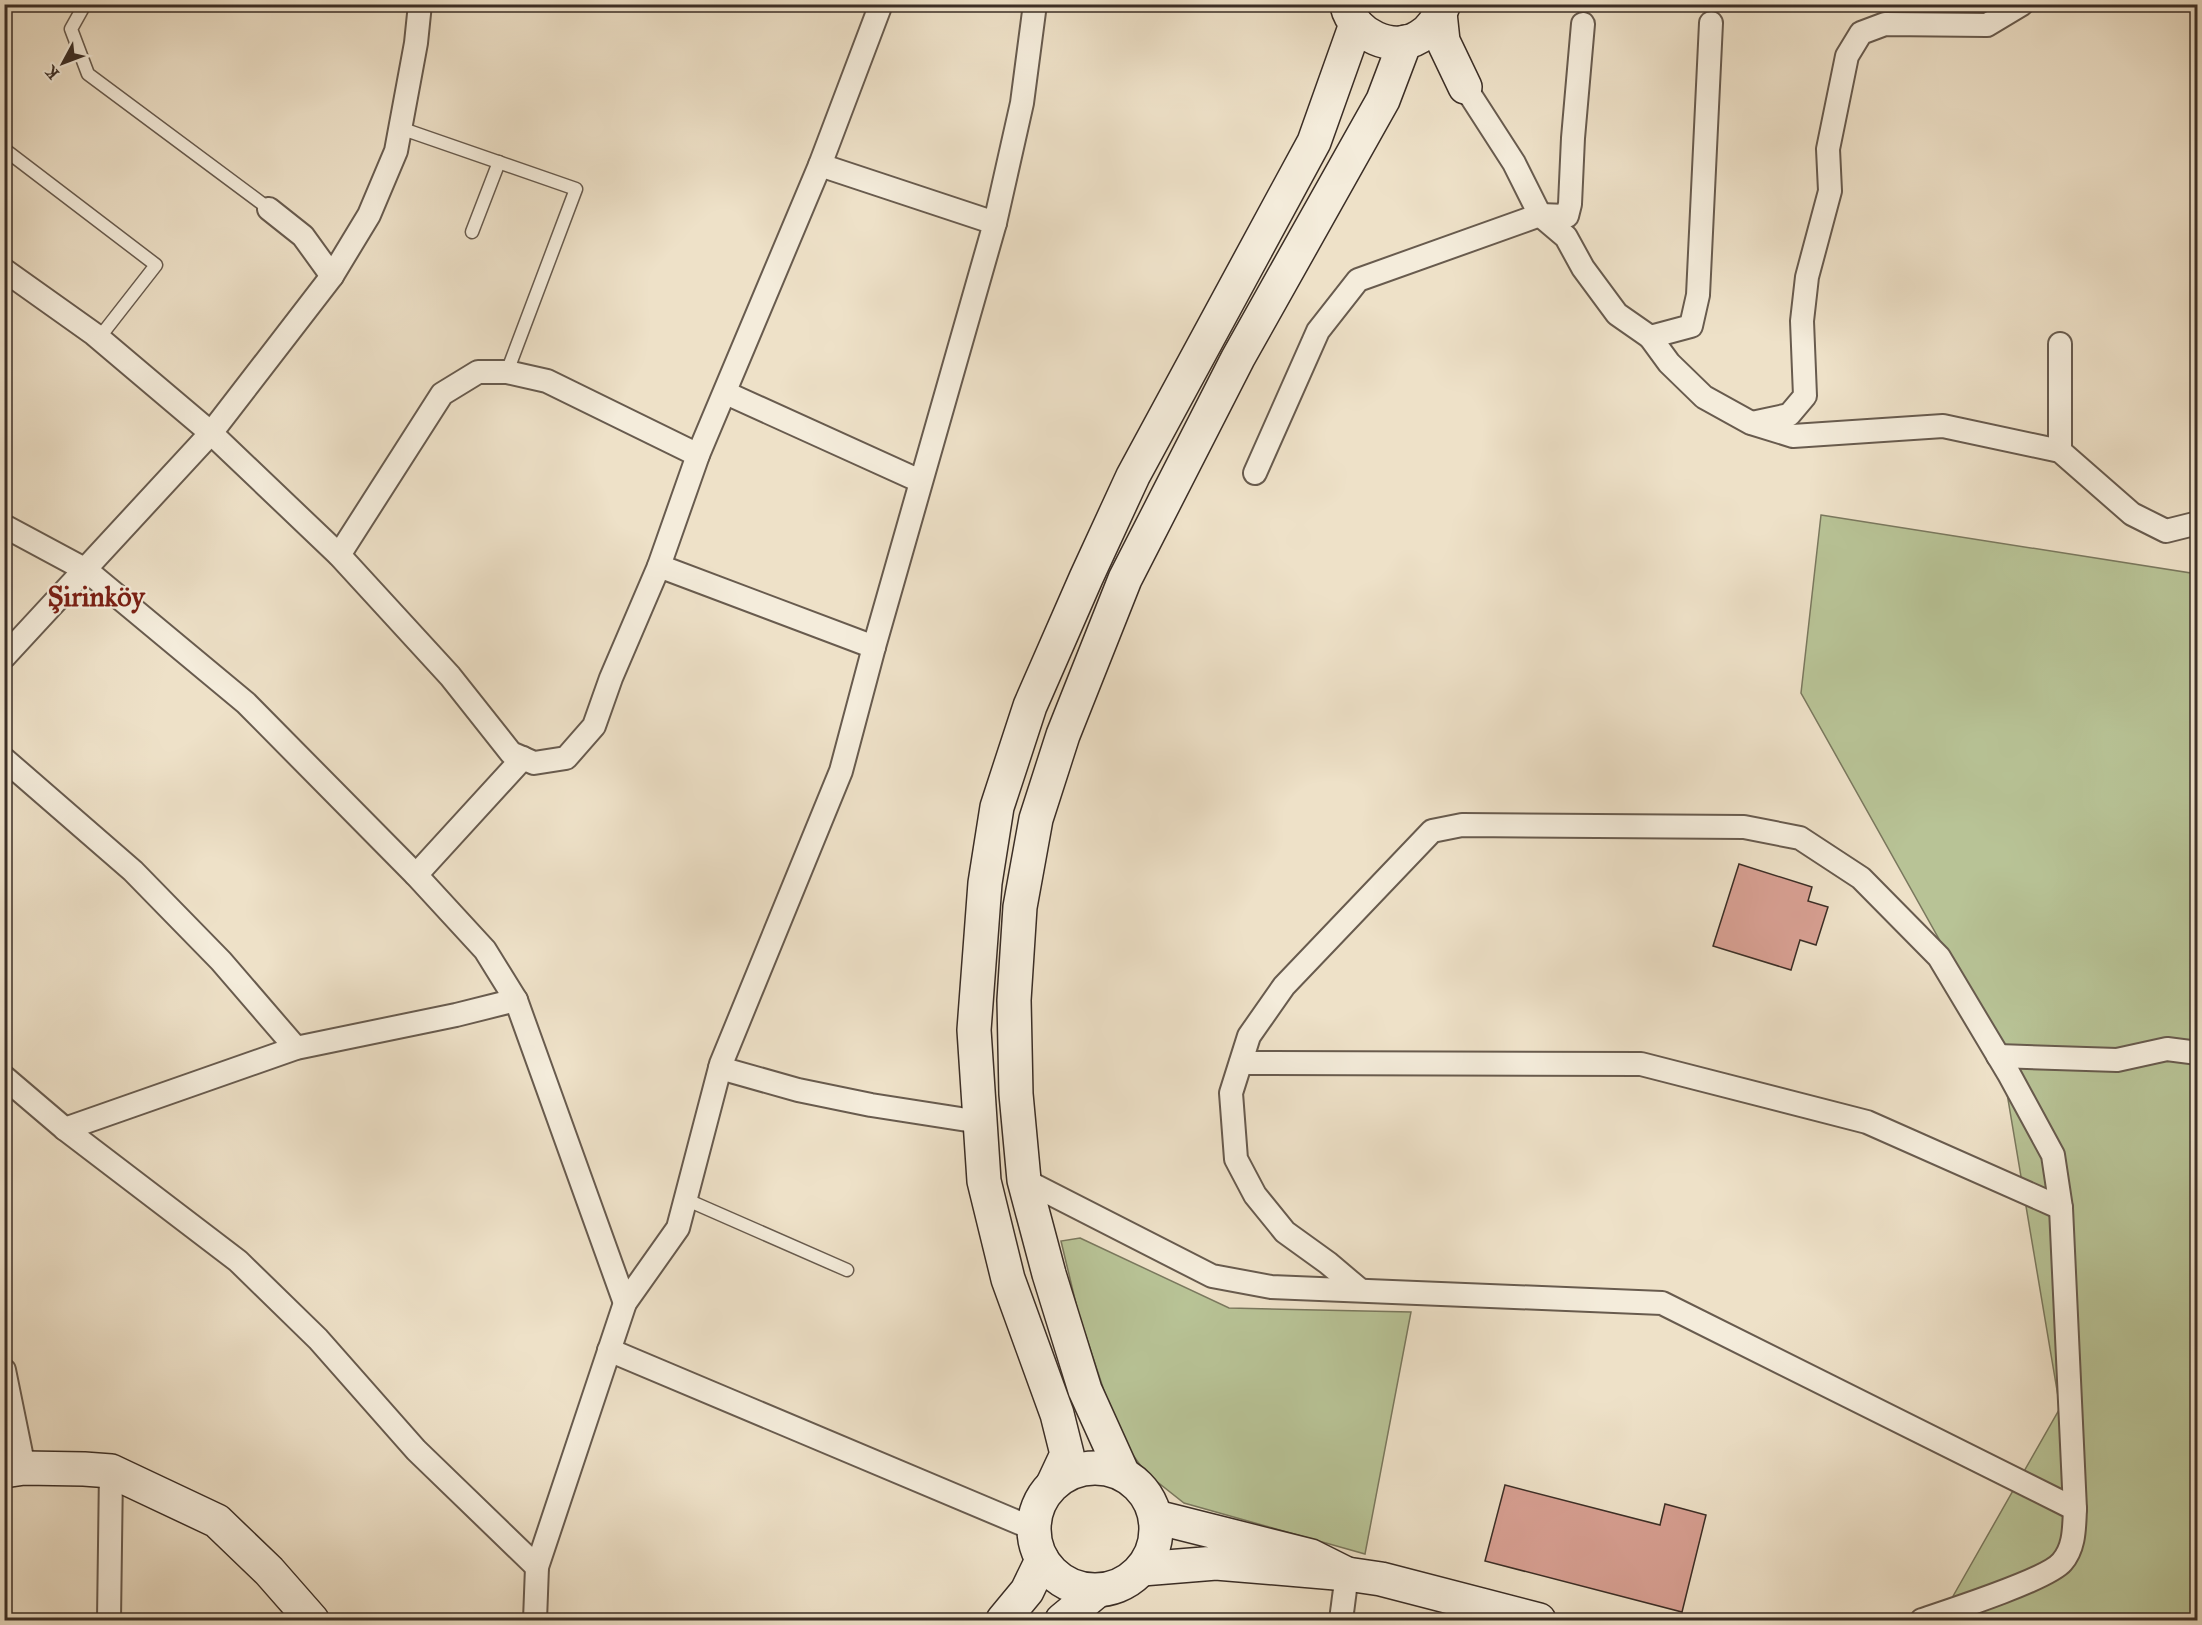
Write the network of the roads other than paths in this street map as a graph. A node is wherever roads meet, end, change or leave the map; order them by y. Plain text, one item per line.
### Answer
1 (85, 4) edge
2 (420, 4) edge
3 (880, 4) edge
4 (1035, 4) edge
5 (2022, 4) edge
6 (1442, 9) edge
7 (1351, 14) edge
8 (1712, 23) dead end
9 (1583, 24) dead end
10 (1412, 40) junction
11 (1465, 87) junction
12 (400, 128) junction
13 (4, 149) edge
14 (499, 162) junction
15 (820, 165) junction
16 (273, 211) joint
17 (1540, 215) junction
18 (995, 223) junction
19 (471, 232) dead end
20 (4, 270) edge
21 (332, 276) junction
22 (1650, 337) junction
23 (99, 338) junction
24 (2060, 344) dead end
25 (507, 372) junction
26 (726, 393) junction
27 (1751, 423) junction
28 (211, 433) junction
29 (2060, 451) junction
30 (698, 455) junction
31 (1255, 472) dead end
32 (921, 481) junction
33 (2198, 523) edge
34 (4, 526) edge
35 (339, 555) junction
36 (659, 566) junction
37 (86, 570) junction
38 (874, 646) junction
39 (4, 657) edge
40 (523, 758) junction
41 (4, 759) edge
42 (416, 875) junction
43 (516, 1000) junction
44 (296, 1047) junction
45 (2198, 1053) edge
46 (1998, 1056) junction
47 (1241, 1063) junction
48 (720, 1068) junction
49 (4, 1077) edge
50 (980, 1122) junction
51 (65, 1129) junction
52 (1024, 1180) junction
53 (685, 1199) junction
54 (2061, 1208) junction
55 (847, 1270) dead end
56 (1360, 1290) junction
57 (625, 1303) junction
58 (609, 1350) junction
59 (4, 1370) edge
60 (14, 1470) edge
61 (111, 1471) junction
62 (1123, 1474) junction
63 (1053, 1484) junction
64 (2075, 1509) junction
65 (1156, 1517) junction
66 (1034, 1529) junction
67 (1042, 1560) junction
68 (537, 1568) junction
69 (1142, 1569) junction
70 (1347, 1574) junction
71 (1097, 1591) junction
72 (308, 1618) edge
73 (109, 1620) edge
74 (535, 1620) edge
75 (1003, 1620) edge
76 (1062, 1620) edge
77 (1341, 1620) edge
78 (1539, 1620) edge
79 (1922, 1620) edge

1 - 16 lane
2 - 12 street
3 - 15 street
4 - 18 street
5 - 27 street
6 - 10 main road
6 - 11 main road
7 - 10 main road
7 - 50 main road
8 - 22 street
9 - 17 street
10 - 11 main road
10 - 52 main road
11 - 17 street
12 - 14 lane
12 - 21 street
13 - 23 lane
14 - 19 lane
14 - 25 lane
15 - 18 street
15 - 26 street
16 - 21 street
17 - 22 street
17 - 31 street
18 - 32 street
20 - 23 street
21 - 28 street
22 - 27 street
23 - 28 street
24 - 29 street
25 - 30 street
25 - 35 street
26 - 30 street
26 - 32 street
27 - 29 street
28 - 35 street
28 - 37 street
29 - 33 street
30 - 36 street
32 - 38 street
34 - 37 street
35 - 40 street
36 - 38 street
36 - 40 street
37 - 39 street
37 - 42 street
38 - 48 street
40 - 42 street
41 - 44 street
42 - 43 street
43 - 44 street
43 - 57 street
44 - 51 street
45 - 46 street
46 - 47 street
46 - 54 street
47 - 54 street
47 - 56 street
48 - 50 street
48 - 53 street
49 - 51 street
50 - 63 main road
51 - 68 street
52 - 56 street
52 - 62 main road
53 - 55 lane
53 - 57 street
54 - 64 street
56 - 64 street
57 - 58 street
58 - 66 street
58 - 68 street
59 - 60 street
60 - 61 main road
61 - 72 main road
61 - 73 street
62 - 63 main road
62 - 65 main road
63 - 66 main road
64 - 79 street
65 - 69 main road
65 - 70 main road
66 - 67 main road
67 - 71 main road
67 - 75 main road
68 - 74 street
69 - 70 main road
69 - 71 main road
70 - 77 street
70 - 78 main road
71 - 76 main road

